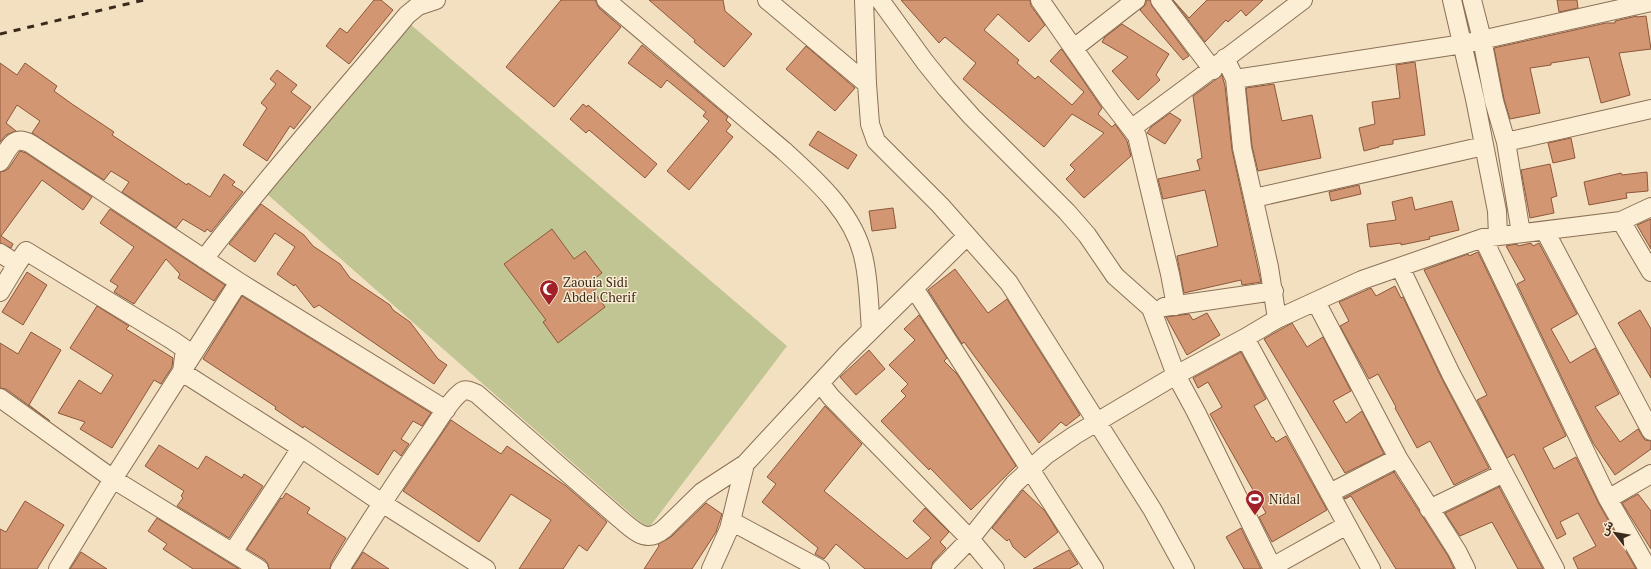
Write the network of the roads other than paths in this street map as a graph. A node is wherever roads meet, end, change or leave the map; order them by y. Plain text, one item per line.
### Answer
1 (436, 0) edge
2 (606, 0) edge
3 (767, 0) edge
4 (864, 0) edge
5 (880, 0) edge
6 (1040, 0) edge
7 (1136, 0) edge
8 (1160, 0) edge
9 (1303, 0) edge
10 (1452, 0) edge
11 (1472, 0) edge
12 (1650, 2) edge
13 (1482, 39) junction
14 (1463, 44) junction
15 (1074, 48) junction
16 (1219, 64) junction
17 (1235, 79) junction
18 (867, 84) junction
19 (1651, 109) edge
20 (1132, 128) junction
21 (1506, 142) junction
22 (1484, 146) junction
23 (0, 162) edge
24 (1254, 198) junction
25 (1651, 207) edge
26 (1517, 208) junction
27 (1497, 211) junction
28 (1621, 221) junction
29 (1544, 231) junction
30 (1521, 233) junction
31 (967, 236) junction
32 (1491, 237) junction
33 (0, 253) edge
34 (204, 259) junction
35 (17, 264) junction
36 (1400, 268) junction
37 (1651, 272) edge
38 (239, 282) junction
39 (914, 288) junction
40 (1274, 291) junction
41 (0, 292) edge
42 (1316, 302) junction
43 (1176, 306) junction
44 (1151, 308) junction
45 (1277, 319) junction
46 (871, 330) junction
47 (1245, 338) junction
48 (182, 372) junction
49 (1176, 375) junction
50 (820, 383) junction
51 (0, 398) edge
52 (446, 410) junction
53 (1097, 422) junction
54 (1651, 431) edge
55 (301, 448) junction
56 (1398, 458) junction
57 (745, 464) junction
58 (1030, 470) junction
59 (1504, 473) junction
60 (1651, 474) edge
61 (113, 479) junction
62 (1330, 493) junction
63 (1608, 499) junction
64 (382, 503) junction
65 (1429, 509) junction
66 (731, 521) junction
67 (1347, 525) junction
68 (970, 539) junction
69 (234, 552) junction
70 (466, 564) edge
71 (1272, 568) edge
72 (58, 569) edge
73 (259, 569) edge
74 (340, 569) edge
75 (486, 569) edge
76 (711, 569) edge
77 (820, 569) edge
78 (941, 569) edge
79 (995, 569) edge
80 (1094, 569) edge
81 (1185, 569) edge
82 (1371, 569) edge
83 (1466, 569) edge
84 (1555, 569) edge
85 (1648, 569) edge

1 - 34 street
2 - 46 street
3 - 18 street
4 - 18 street
5 - 44 street
6 - 15 street
7 - 15 street
8 - 16 street
9 - 16 street
10 - 14 street
11 - 13 street
12 - 13 street
13 - 14 street
13 - 21 street
14 - 17 street
14 - 22 street
15 - 20 street
16 - 17 street
16 - 20 street
17 - 24 street
18 - 31 street
19 - 21 street
20 - 43 street
21 - 26 street
22 - 24 street
22 - 27 street
23 - 34 street
24 - 40 street
25 - 28 street
26 - 27 street
26 - 30 street
27 - 32 street
28 - 29 street
28 - 37 street
29 - 30 street
29 - 54 street
30 - 32 street
31 - 39 street
31 - 53 street
32 - 36 street
32 - 63 street
33 - 35 street
34 - 38 street
35 - 41 street
35 - 48 street
36 - 42 street
36 - 59 street
38 - 48 street
38 - 52 street
39 - 46 street
39 - 58 street
40 - 43 street
40 - 45 street
42 - 45 street
42 - 56 street
43 - 44 street
44 - 49 street
45 - 47 street
46 - 50 street
47 - 49 street
47 - 62 street
48 - 55 street
48 - 61 street
49 - 53 street
49 - 71 street
50 - 57 street
50 - 68 street
51 - 61 street
52 - 57 street
52 - 64 street
53 - 58 street
53 - 81 street
55 - 64 street
55 - 69 street
56 - 62 street
56 - 65 street
57 - 66 street
58 - 68 street
58 - 80 street
59 - 65 street
59 - 84 street
60 - 63 street
61 - 69 street
61 - 72 street
62 - 67 street
63 - 85 street
64 - 70 street
64 - 74 street
65 - 83 street
66 - 76 street
66 - 77 street
67 - 71 street
67 - 82 street
68 - 78 street
68 - 79 street
69 - 73 street
70 - 75 street

